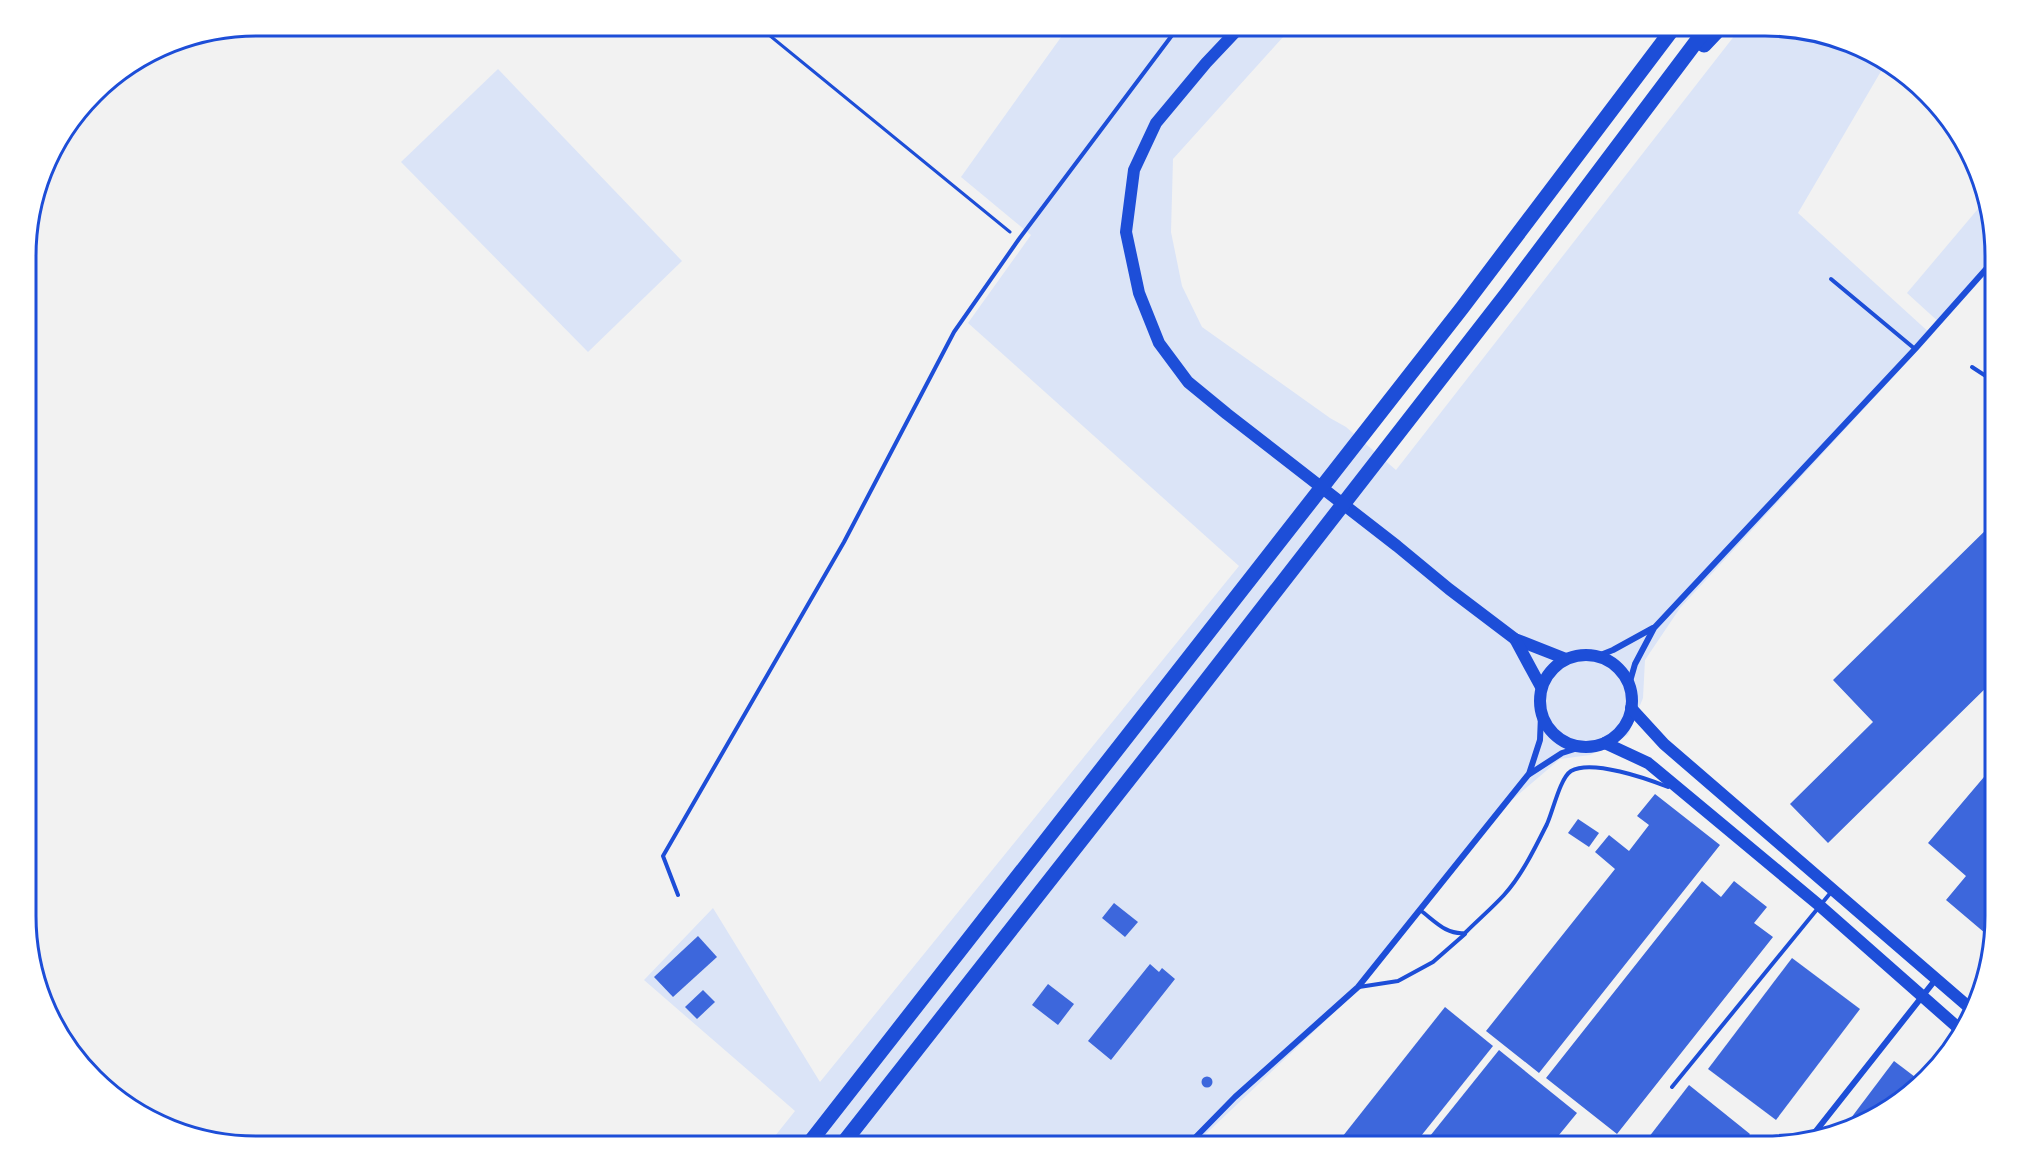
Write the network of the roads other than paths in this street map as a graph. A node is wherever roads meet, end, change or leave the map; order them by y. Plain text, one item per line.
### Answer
1 (1171, 36) edge
2 (1232, 36) edge
3 (1667, 36) edge
4 (1701, 36) edge
5 (1713, 36) edge
6 (1644, 112) junction
7 (1985, 270) edge
8 (1831, 279) dead end
9 (1915, 349) junction
10 (1972, 367) dead end
11 (1985, 375) edge
12 (1653, 628) junction
13 (1515, 639) junction
14 (1598, 656) junction
15 (1566, 659) junction
16 (1629, 685) junction
17 (1541, 687) junction
18 (1631, 708) junction
19 (1541, 715) junction
20 (1605, 743) junction
21 (1581, 747) junction
22 (1528, 775) junction
23 (1684, 793) junction
24 (1833, 890) junction
25 (678, 895) dead end
26 (1820, 906) junction
27 (1420, 910) junction
28 (1465, 933) junction
29 (1936, 979) junction
30 (1358, 987) junction
31 (1922, 996) junction
32 (1966, 1005) edge
33 (1956, 1026) edge
34 (1672, 1087) dead end
35 (1817, 1130) edge
36 (815, 1136) edge
37 (849, 1136) edge
38 (1197, 1136) edge

1 - 25 lane
2 - 13 main road
3 - 36 highway
4 - 6 highway
5 - 6 highway
6 - 37 highway
7 - 9 street
8 - 9 lane
9 - 12 street
10 - 11 lane
12 - 14 street
12 - 16 street
13 - 15 main road
13 - 17 main road
14 - 15 main road
14 - 16 main road
15 - 17 main road
16 - 18 main road
17 - 19 main road
18 - 20 main road
18 - 24 main road
19 - 21 main road
19 - 22 street
20 - 21 main road
20 - 23 main road
21 - 22 street
22 - 27 street
23 - 26 main road
23 - 28 lane
24 - 26 lane
24 - 29 main road
26 - 31 main road
26 - 34 lane
27 - 28 lane
27 - 30 street
28 - 30 lane
29 - 31 street
29 - 32 main road
30 - 38 street
31 - 33 main road
31 - 35 street

